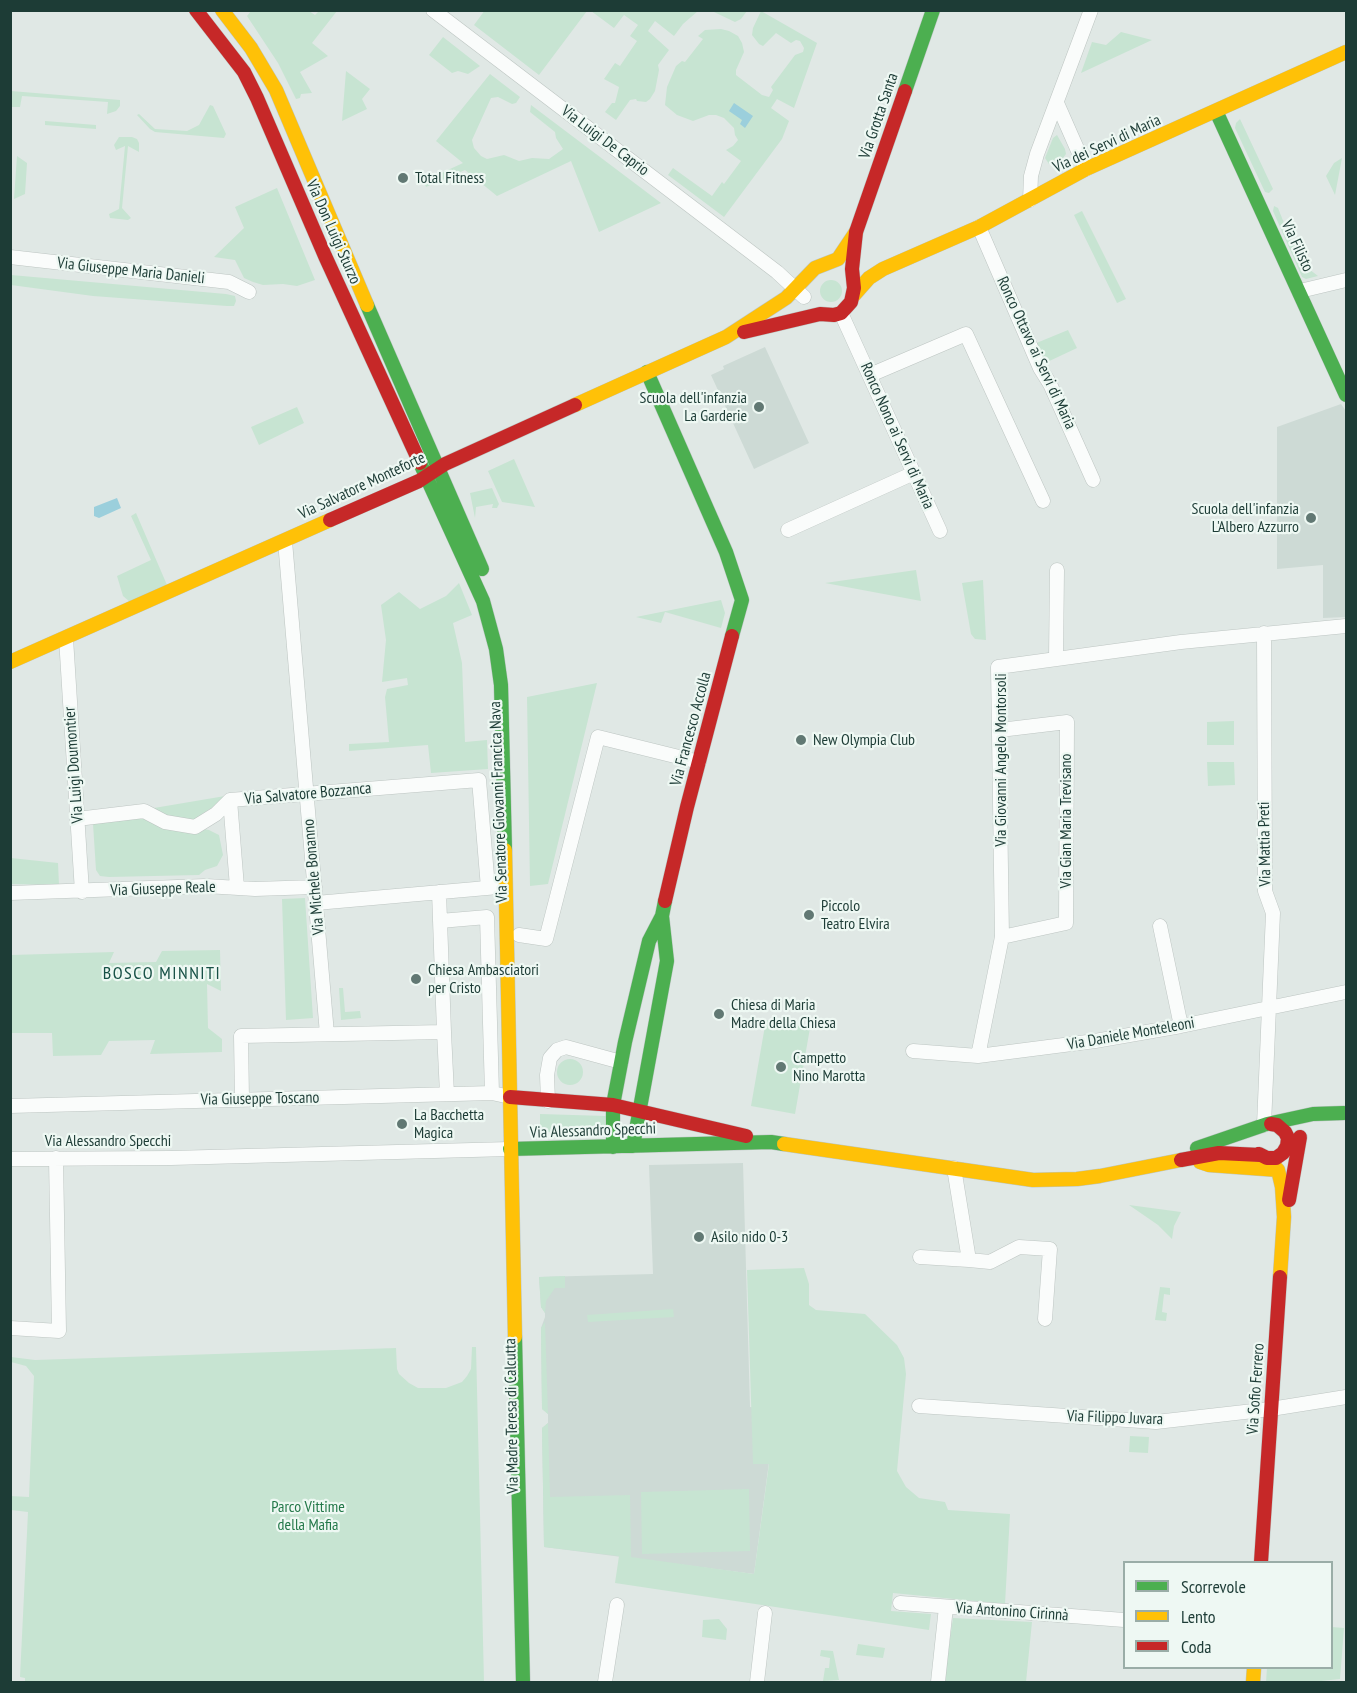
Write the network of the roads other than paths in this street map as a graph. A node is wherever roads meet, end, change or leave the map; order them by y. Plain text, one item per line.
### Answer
1 (195, 10) edge
2 (222, 10) edge
3 (433, 10) edge
4 (933, 10) edge
5 (1091, 10) edge
6 (1347, 52) edge
7 (1056, 103) junction
8 (1216, 111) junction
9 (1086, 169) junction
10 (1030, 201) junction
11 (979, 227) junction
12 (855, 237) junction
13 (10, 257) edge
14 (883, 269) junction
15 (844, 271) junction
16 (777, 272) junction
17 (1347, 279) edge
18 (804, 285) junction
19 (1300, 291) junction
20 (249, 292) dead end
21 (854, 296) junction
22 (777, 304) junction
23 (841, 313) junction
24 (820, 314) junction
25 (726, 337) junction
26 (647, 372) junction
27 (870, 375) junction
28 (1347, 395) edge
29 (438, 469) junction
30 (914, 473) junction
31 (426, 477) junction
32 (1093, 480) dead end
33 (1043, 501) dead end
34 (788, 530) dead end
35 (940, 531) dead end
36 (285, 541) junction
37 (1057, 570) dead end
38 (1347, 626) edge
39 (1264, 633) junction
40 (66, 638) junction
41 (1056, 659) junction
42 (10, 662) edge
43 (999, 730) junction
44 (699, 762) junction
45 (307, 794) junction
46 (230, 800) junction
47 (77, 819) junction
48 (237, 887) junction
49 (315, 887) junction
50 (506, 887) junction
51 (488, 888) junction
52 (82, 892) junction
53 (439, 892) junction
54 (10, 893) edge
55 (316, 903) junction
56 (662, 916) junction
57 (440, 921) junction
58 (1160, 926) dead end
59 (519, 934) junction
60 (1002, 937) junction
61 (1347, 992) edge
62 (1269, 1008) junction
63 (1180, 1026) junction
64 (444, 1032) junction
65 (327, 1034) junction
66 (913, 1051) dead end
67 (978, 1056) junction
68 (621, 1062) junction
69 (492, 1093) junction
70 (447, 1094) junction
71 (516, 1098) junction
72 (242, 1099) junction
73 (548, 1101) junction
74 (613, 1105) junction
75 (10, 1106) edge
76 (638, 1110) junction
77 (1346, 1112) edge
78 (1266, 1125) junction
79 (1297, 1141) junction
80 (771, 1142) junction
81 (633, 1146) junction
82 (613, 1147) junction
83 (516, 1149) junction
84 (1264, 1157) junction
85 (56, 1158) junction
86 (1189, 1158) junction
87 (10, 1159) edge
88 (1173, 1160) junction
89 (954, 1168) junction
90 (1278, 1170) junction
91 (1284, 1217) junction
92 (920, 1257) dead end
93 (969, 1260) junction
94 (1045, 1319) dead end
95 (10, 1328) edge
96 (1347, 1397) edge
97 (919, 1406) dead end
98 (1271, 1409) junction
99 (1261, 1561) edge
100 (900, 1603) dead end
101 (617, 1605) dead end
102 (946, 1607) junction
103 (765, 1613) dead end
104 (1123, 1620) edge
105 (523, 1683) edge
106 (534, 1683) edge
107 (605, 1683) edge
108 (757, 1683) edge
109 (938, 1683) edge

1 - 31 street, Via Don Luigi Sturzo
2 - 29 street, Via Don Luigi Sturzo
3 - 16 street, Via Luigi De Caprio
4 - 12 street, Via Grotta Santa
5 - 7 street
6 - 8 street, Via dei Servi di Maria
7 - 9 street
7 - 10 street
8 - 9 street, Via dei Servi di Maria
8 - 19 street, Via Filisto
9 - 10 street, Via dei Servi di Maria
10 - 11 street, Via dei Servi di Maria
11 - 14 street, Via dei Servi di Maria
11 - 32 street, Ronco Ottavo ai Servi di Maria
12 - 14 street
12 - 15 street
12 - 15 street
13 - 20 street, Via Giuseppe Maria Danieli
14 - 15 street
14 - 21 street
15 - 18 street
15 - 21 street
16 - 18 street, Via Luigi De Caprio
16 - 18 street
16 - 22 street
17 - 19 street
18 - 22 street
18 - 24 street
19 - 28 street, Via Filisto
21 - 23 street
22 - 25 street
23 - 24 street
23 - 27 street, Ronco Nono ai Servi di Maria
24 - 25 street
25 - 26 street, Via Salvatore Monteforte
26 - 29 street, Via Salvatore Monteforte
26 - 44 street, Via Francesco Accolla
27 - 30 street, Ronco Nono ai Servi di Maria
27 - 33 street
29 - 31 street, Via Salvatore Monteforte
29 - 59 street, Via Senatore Giovanni Francica Nava
30 - 34 street
30 - 35 street, Ronco Nono ai Servi di Maria
31 - 36 street, Via Salvatore Monteforte
31 - 50 street, Via Senatore Giovanni Francica Nava
36 - 40 street, Via Salvatore Monteforte
36 - 45 street, Via Michele Bonanno
37 - 41 street
38 - 39 street, Via Giovanni Angelo Montorsoli
39 - 41 street, Via Giovanni Angelo Montorsoli
39 - 62 street, Via Mattia Preti
40 - 42 street, Via Salvatore Monteforte
40 - 47 street, Via Luigi Doumontier
41 - 43 street, Via Giovanni Angelo Montorsoli
43 - 60 street, Via Giovanni Angelo Montorsoli
43 - 60 street, Via Gian Maria Trevisano
44 - 56 street, Via Francesco Accolla
44 - 59 street
45 - 46 street, Via Salvatore Bozzanca
45 - 49 street, Via Michele Bonanno
45 - 51 street, Via Salvatore Bozzanca
46 - 47 street, Via Salvatore Bozzanca
46 - 48 street
47 - 52 street, Via Luigi Doumontier
48 - 49 street, Via Giuseppe Reale
48 - 52 street, Via Giuseppe Reale
49 - 55 street, Via Michele Bonanno
50 - 51 street
50 - 71 street, Via Senatore Giovanni Francica Nava
51 - 53 street
52 - 54 street, Via Giuseppe Reale
53 - 55 street
53 - 57 street
55 - 65 street, Via Michele Bonanno
56 - 68 street
56 - 76 street, Via Francesco Accolla
57 - 64 street
57 - 69 street
58 - 63 street
59 - 71 street, Via Senatore Giovanni Francica Nava
60 - 67 street, Via Giovanni Angelo Montorsoli
61 - 62 street, Via Daniele Monteleoni
62 - 63 street, Via Daniele Monteleoni
62 - 78 street, Via Mattia Preti
63 - 67 street, Via Daniele Monteleoni
64 - 65 street
64 - 70 street
65 - 72 street
66 - 67 street, Via Daniele Monteleoni
68 - 73 street
68 - 74 street
69 - 70 street, Via Giuseppe Toscano
69 - 71 street, Via Giuseppe Toscano
70 - 72 street, Via Giuseppe Toscano
71 - 73 street
71 - 83 street, Via Senatore Giovanni Francica Nava
72 - 75 street, Via Giuseppe Toscano
73 - 74 street
74 - 76 street
74 - 82 street
76 - 80 street
76 - 81 street, Via Francesco Accolla
77 - 78 street
77 - 79 street
78 - 79 street
78 - 84 street
78 - 88 street
79 - 84 street
79 - 91 street
80 - 81 street, Via Alessandro Specchi
80 - 89 street, Via Alessandro Specchi
81 - 82 street, Via Alessandro Specchi
82 - 83 street, Via Alessandro Specchi
83 - 85 street, Via Alessandro Specchi
83 - 105 street, Via Madre Teresa di Calcutta
83 - 106 street, Via Madre Teresa di Calcutta
84 - 86 street
84 - 90 street
85 - 87 street, Via Alessandro Specchi
85 - 95 street
86 - 88 street
86 - 90 street
88 - 89 street, Via Alessandro Specchi
89 - 93 street
90 - 91 street
91 - 98 street, Via Sofio Ferrero
92 - 93 street
93 - 94 street
96 - 98 street, Via Filippo Juvara
97 - 98 street, Via Filippo Juvara
98 - 99 street, Via Sofio Ferrero
100 - 102 street, Via Antonino Cirinnà
101 - 107 street
102 - 104 street, Via Antonino Cirinnà
102 - 109 street
103 - 108 street

